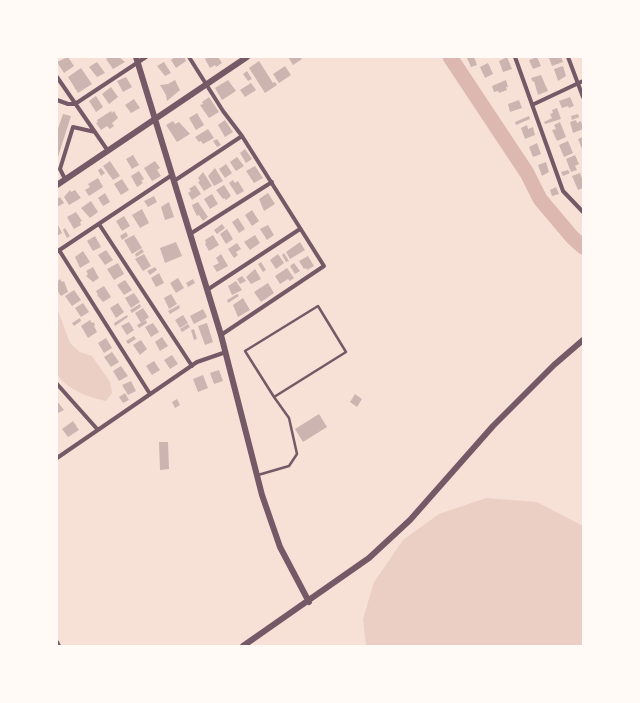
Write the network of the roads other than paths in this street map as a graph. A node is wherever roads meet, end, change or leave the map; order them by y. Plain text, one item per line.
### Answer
1 (146, 57) edge
2 (189, 57) edge
3 (247, 57) edge
4 (515, 57) edge
5 (568, 57) edge
6 (137, 60) edge
7 (57, 77) edge
8 (583, 81) edge
9 (578, 83) junction
10 (206, 84) junction
11 (583, 97) edge
12 (57, 100) edge
13 (75, 104) junction
14 (532, 105) junction
15 (155, 119) junction
16 (95, 132) junction
17 (242, 136) junction
18 (108, 150) junction
19 (58, 171) edge
20 (173, 178) junction
21 (65, 180) junction
22 (272, 182) junction
23 (57, 185) edge
24 (583, 212) edge
25 (99, 224) junction
26 (300, 229) junction
27 (190, 234) junction
28 (58, 251) edge
29 (208, 290) junction
30 (221, 335) junction
31 (583, 340) edge
32 (226, 352) junction
33 (192, 366) junction
34 (57, 384) edge
35 (150, 394) junction
36 (274, 397) junction
37 (98, 430) junction
38 (57, 458) edge
39 (257, 475) junction
40 (309, 602) junction
41 (57, 642) edge
42 (59, 646) edge
43 (243, 646) edge

1 - 6 street
2 - 10 street
3 - 10 street
4 - 14 street
5 - 9 street
6 - 13 street
6 - 15 street
7 - 13 street
8 - 9 street
9 - 11 street
9 - 14 street
10 - 15 street
10 - 17 street
12 - 13 street
13 - 16 street
14 - 24 street
15 - 18 street
15 - 20 street
16 - 18 street
16 - 19 street
17 - 20 street
17 - 22 street
18 - 21 street
19 - 21 street
20 - 25 street
20 - 27 street
21 - 23 street
22 - 26 street
22 - 27 street
25 - 28 street
25 - 33 street
26 - 29 street
26 - 30 street
27 - 29 street
28 - 35 street
29 - 30 street
30 - 32 street
31 - 40 street
32 - 33 street
32 - 39 street
33 - 35 street
34 - 37 street
35 - 37 street
36 - 36 lane
36 - 39 lane
37 - 38 street
39 - 40 street
40 - 43 street
41 - 42 street

